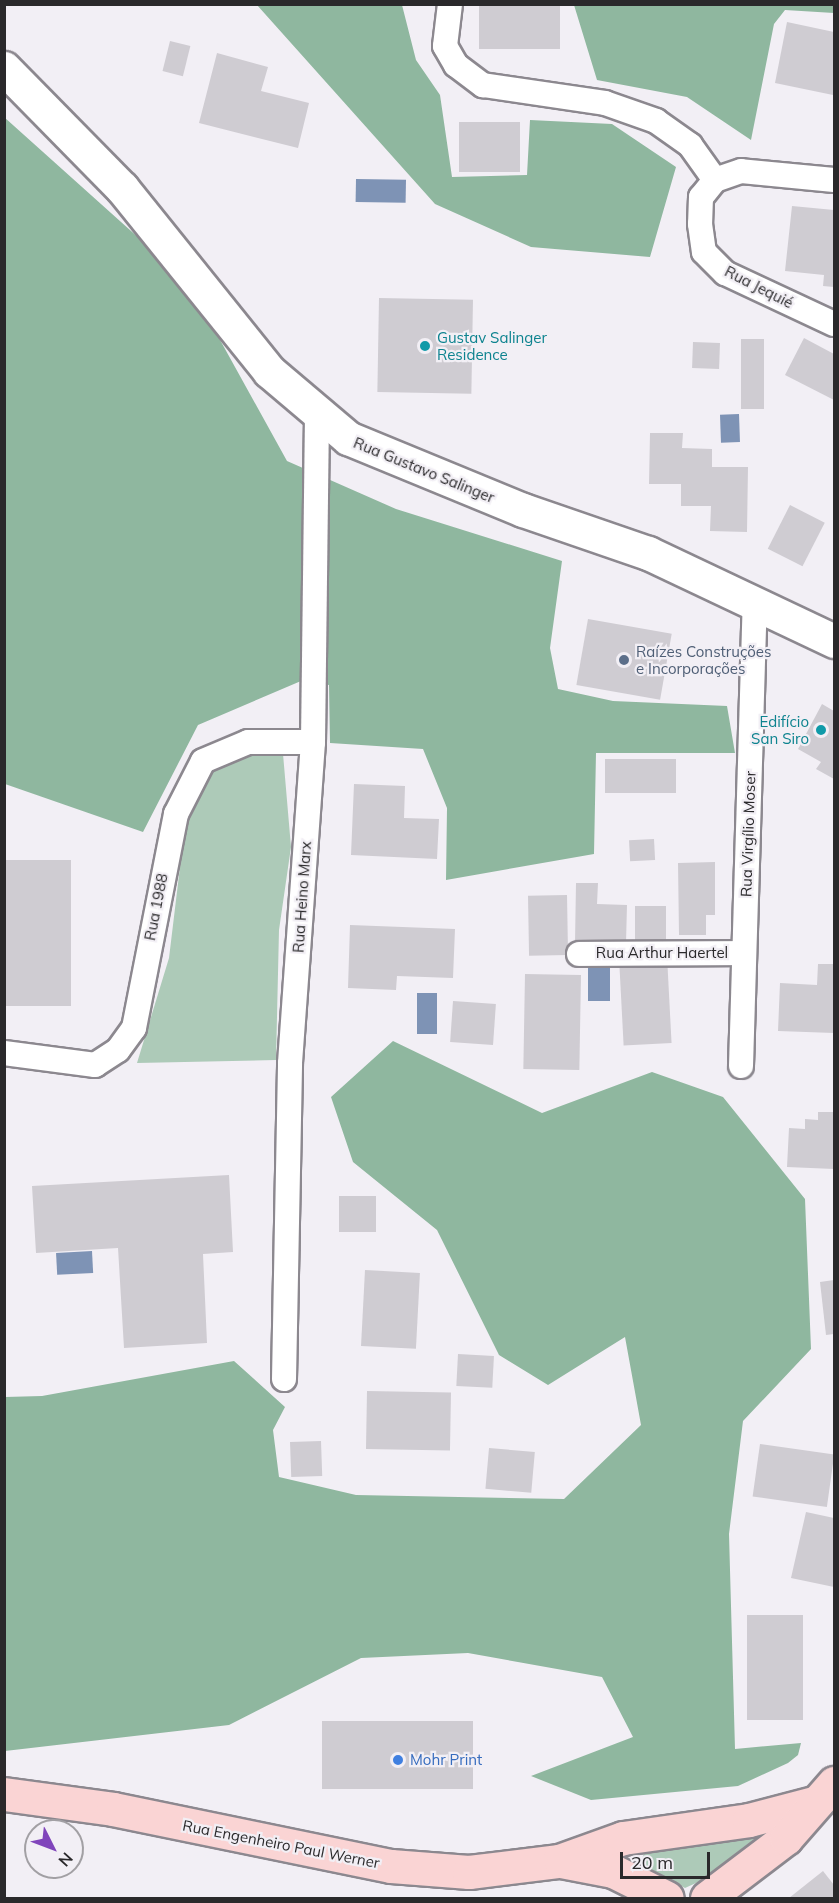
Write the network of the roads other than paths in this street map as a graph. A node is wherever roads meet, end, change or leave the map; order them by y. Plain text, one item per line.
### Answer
1 (450, 4) edge
2 (4, 68) edge
3 (715, 180) junction
4 (834, 180) edge
5 (834, 324) edge
6 (317, 415) junction
7 (755, 602) junction
8 (834, 641) edge
9 (313, 742) junction
10 (744, 953) junction
11 (579, 954) dead end
12 (4, 1053) edge
13 (741, 1066) dead end
14 (284, 1379) dead end
15 (826, 1792) edge
16 (4, 1794) edge
17 (37, 1798) junction
18 (4, 1806) edge
19 (559, 1861) junction
20 (718, 1895) edge
21 (667, 1899) edge

1 - 3 street
2 - 6 street, Rua Gustavo Salinger
3 - 4 street
3 - 5 street, Rua Jequié
6 - 7 street, Rua Gustavo Salinger
6 - 9 street, Rua Heino Marx
7 - 8 street, Rua Gustavo Salinger
7 - 10 street, Rua Virgílio Moser
9 - 12 street, Rua 1988
9 - 14 street, Rua Heino Marx
10 - 11 street, Rua Arthur Haertel
10 - 13 street, Rua Virgílio Moser
15 - 19 main road, Rua Engenheiro Paul Werner
15 - 20 main road
16 - 17 main road, Rua Engenheiro Paul Werner
17 - 18 street
17 - 19 main road, Rua Engenheiro Paul Werner
19 - 21 main road, Rua Engenheiro Paul Werner

